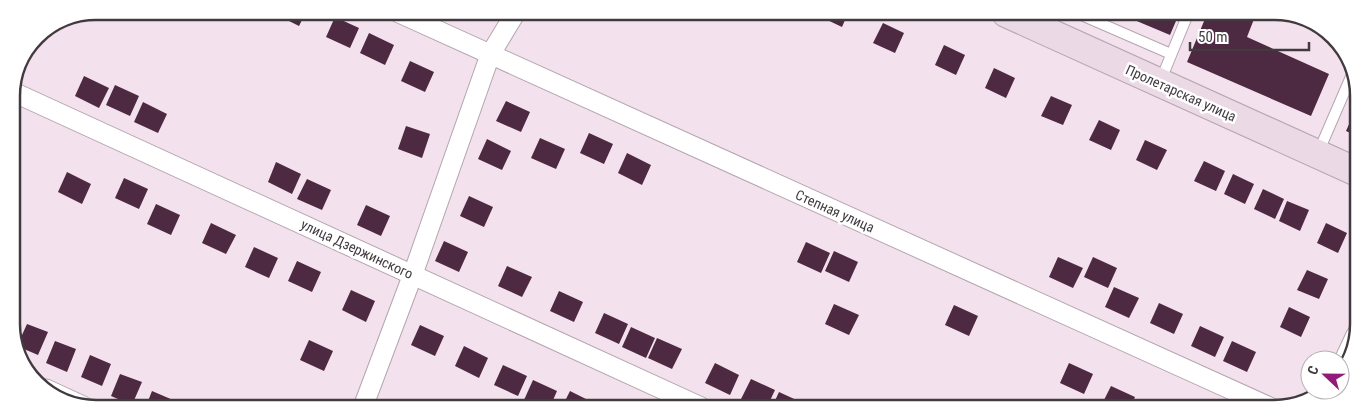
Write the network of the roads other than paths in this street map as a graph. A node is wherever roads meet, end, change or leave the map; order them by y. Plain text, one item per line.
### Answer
1 (414, 20) edge
2 (511, 20) edge
3 (1022, 20) edge
4 (1093, 20) edge
5 (1185, 20) edge
6 (1171, 54) junction
7 (490, 55) junction
8 (1349, 81) edge
9 (1159, 82) junction
10 (20, 95) edge
11 (1318, 154) junction
12 (1350, 169) edge
13 (413, 274) junction
14 (366, 400) edge
15 (686, 400) edge
16 (1254, 400) edge

1 - 7 street, Степная улица
2 - 7 street
3 - 9 main road, Пролетарская улица
4 - 6 lane
5 - 6 lane
6 - 9 lane
7 - 13 street
7 - 16 street, Степная улица
8 - 11 lane
9 - 11 main road, Пролетарская улица
10 - 13 street, улица Дзержинского
11 - 12 main road, Пролетарская улица
13 - 14 street
13 - 15 street, улица Дзержинского

